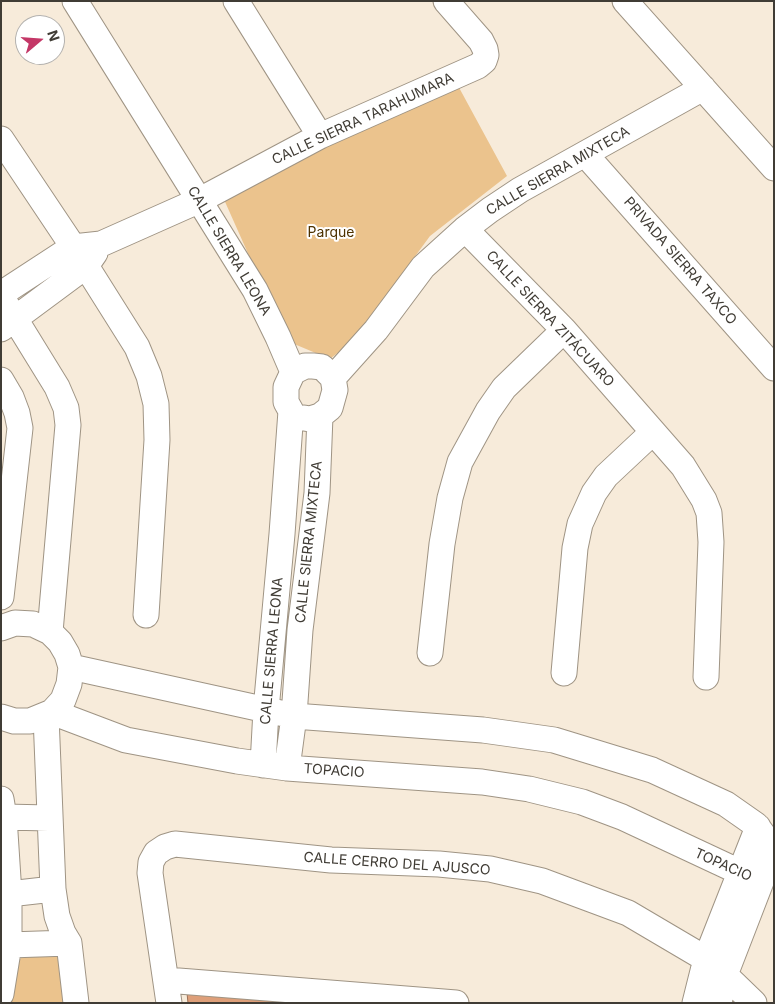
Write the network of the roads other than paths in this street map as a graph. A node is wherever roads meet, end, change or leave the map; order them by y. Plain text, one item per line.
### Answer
1 (75, 1) edge
2 (236, 1) edge
3 (446, 1) edge
4 (625, 1) edge
5 (703, 88) junction
6 (320, 136) junction
7 (1, 139) edge
8 (585, 154) junction
9 (774, 168) edge
10 (200, 200) junction
11 (465, 229) junction
12 (80, 256) junction
13 (1, 295) edge
14 (9, 324) edge
15 (564, 330) junction
16 (774, 368) edge
17 (293, 372) junction
18 (333, 378) junction
19 (1, 380) edge
20 (291, 412) junction
21 (320, 416) junction
22 (653, 432) junction
23 (4, 554) edge
24 (1, 597) edge
25 (146, 615) dead end
26 (274, 627) junction
27 (1, 628) edge
28 (300, 630) junction
29 (50, 632) junction
30 (430, 653) dead end
31 (71, 667) junction
32 (564, 673) dead end
33 (706, 677) dead end
34 (266, 710) junction
35 (49, 714) junction
36 (294, 716) junction
37 (1, 717) edge
38 (275, 766) junction
39 (3, 808) edge
40 (49, 818) junction
41 (750, 878) junction
42 (53, 889) junction
43 (9, 894) junction
44 (69, 943) junction
45 (9, 945) junction
46 (706, 960) junction
47 (725, 975) junction
48 (167, 991) edge
49 (1, 994) edge
50 (76, 1003) edge
51 (456, 1003) edge
52 (696, 1003) edge
53 (719, 1003) edge
54 (754, 1003) edge

1 - 10 street, CALLE SIERRA LEONA
2 - 6 street
3 - 6 street, CALLE SIERRA TARAHUMARA
4 - 5 street
5 - 8 street, CALLE SIERRA MIXTECA
5 - 9 street
6 - 10 street, CALLE SIERRA TARAHUMARA
7 - 12 street
8 - 11 street, CALLE SIERRA MIXTECA
8 - 16 street, PRIVADA SIERRA TAXCO
10 - 12 street, CALLE SIERRA TARAHUMARA
10 - 17 street, CALLE SIERRA LEONA
11 - 15 street, CALLE SIERRA ZITÁCUARO
11 - 18 street, CALLE SIERRA MIXTECA
12 - 13 street, CALLE SIERRA TARAHUMARA
12 - 14 street, CALLE SIERRA TARAHUMARA
12 - 25 street
13 - 14 street
14 - 29 street
15 - 22 street, CALLE SIERRA ZITÁCUARO
15 - 30 street
17 - 18 street
17 - 20 street, CALLE SIERRA LEONA
18 - 21 street
19 - 23 street
20 - 21 street
20 - 26 street, CALLE SIERRA LEONA
21 - 28 street, CALLE SIERRA MIXTECA
22 - 32 street
22 - 33 street, CALLE SIERRA ZITÁCUARO
23 - 24 street
26 - 28 street
26 - 34 street, CALLE SIERRA LEONA
27 - 29 street
28 - 36 street, CALLE SIERRA MIXTECA
29 - 31 street
31 - 34 street
31 - 35 street
34 - 36 street
34 - 38 street, CALLE SIERRA LEONA
35 - 37 street
35 - 38 street, TOPACIO
35 - 40 street
36 - 38 street, CALLE SIERRA MIXTECA
36 - 41 street
38 - 41 street, TOPACIO
39 - 40 street
39 - 43 street
40 - 42 street
41 - 46 street
41 - 47 street
42 - 43 street
42 - 44 street
43 - 45 street
44 - 45 street
44 - 50 street
45 - 49 street
46 - 47 street, CALLE CERRO DEL AJUSCO
46 - 48 street, CALLE CERRO DEL AJUSCO
46 - 52 street
47 - 53 street
47 - 54 street, CALLE CERRO DEL AJUSCO
48 - 51 street

